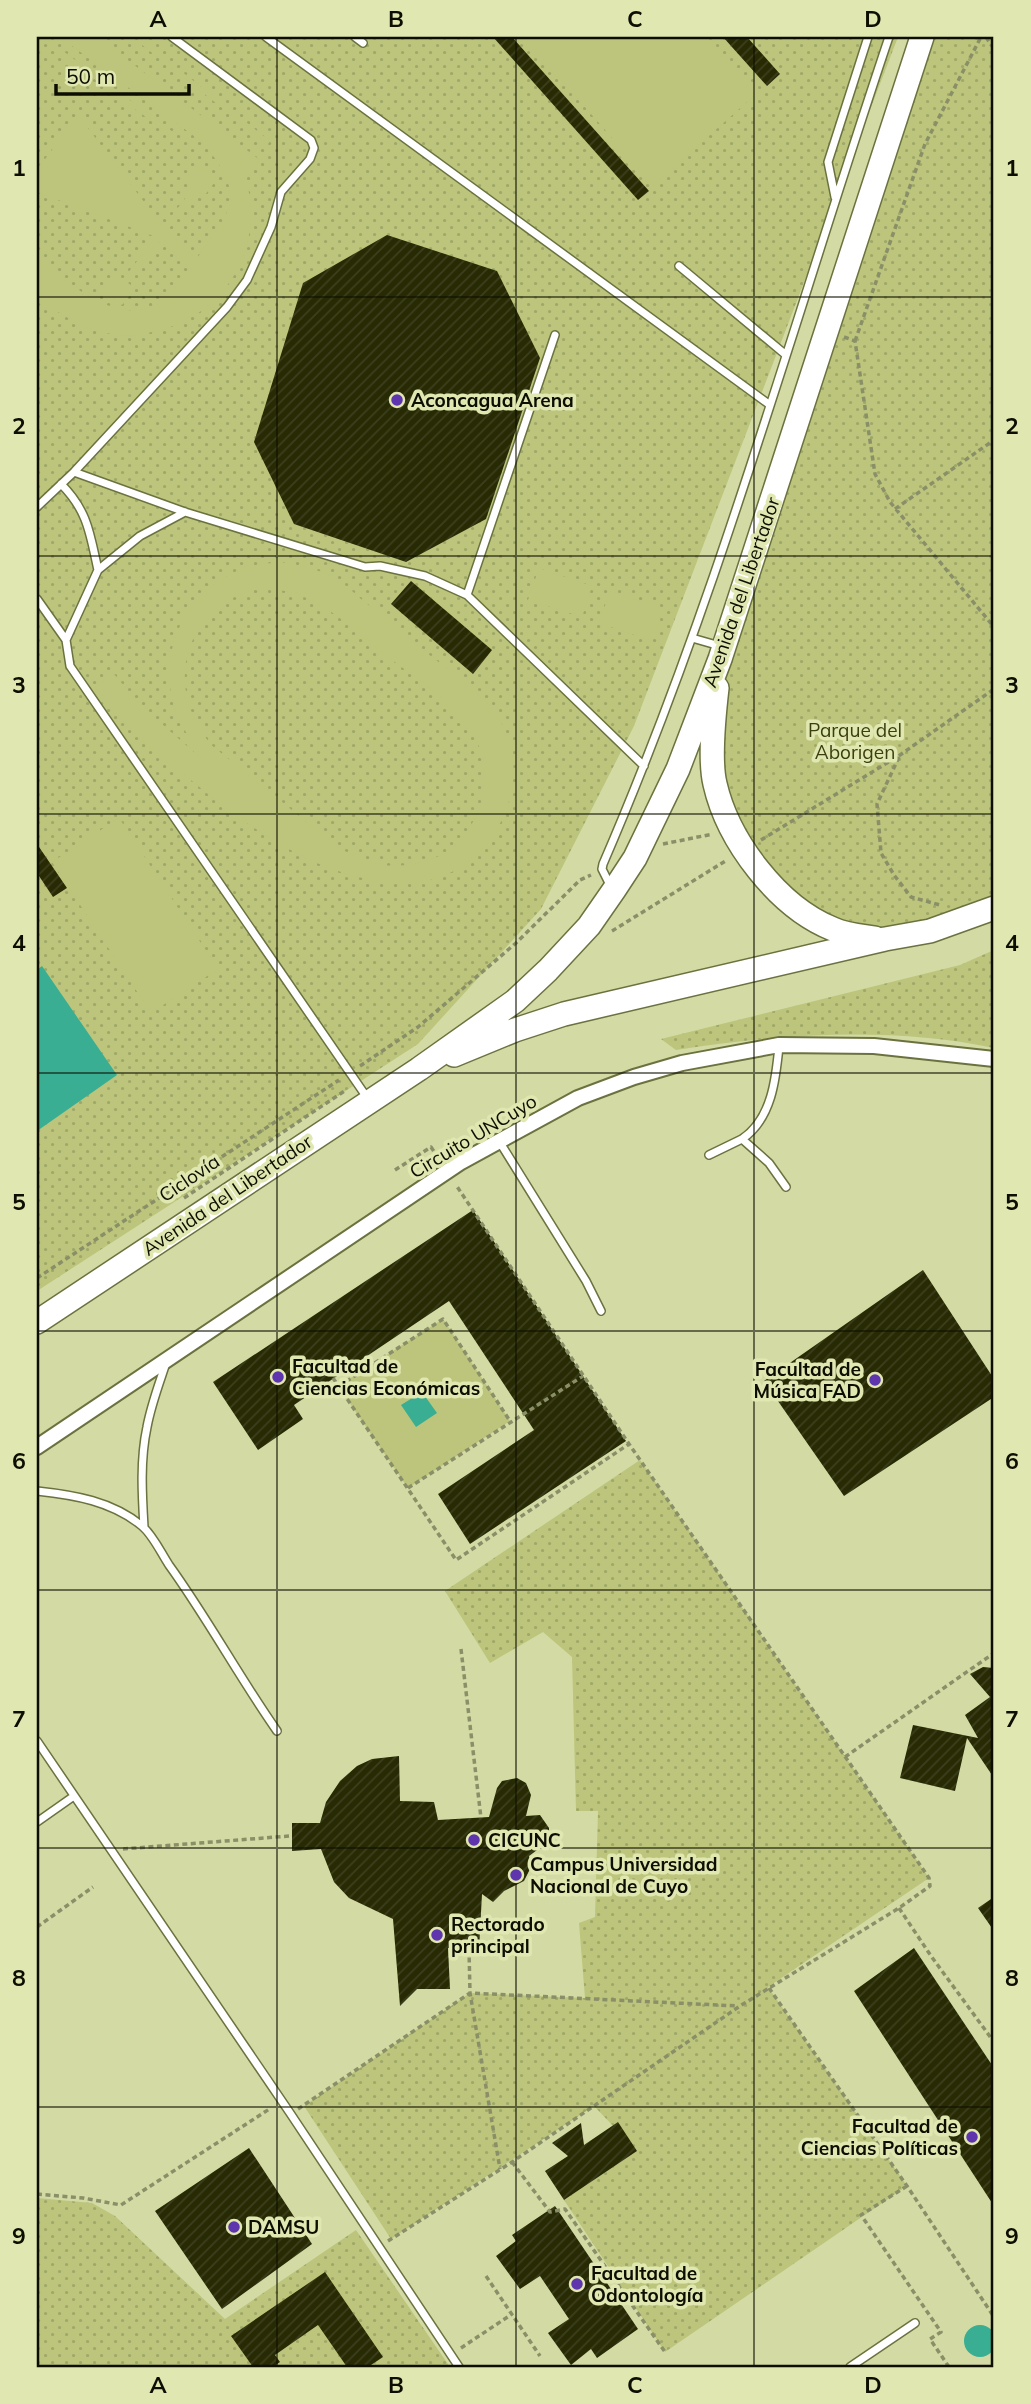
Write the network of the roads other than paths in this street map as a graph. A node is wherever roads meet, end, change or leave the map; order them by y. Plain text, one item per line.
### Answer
1 (172, 37) edge
2 (266, 37) edge
3 (355, 37) edge
4 (868, 37) edge
5 (889, 37) edge
6 (922, 37) edge
7 (936, 37) edge
8 (363, 43) dead end
9 (915, 62) junction
10 (836, 199) junction
11 (679, 266) dead end
12 (555, 335) dead end
13 (786, 355) junction
14 (770, 405) junction
15 (74, 472) junction
16 (61, 484) junction
17 (37, 507) edge
18 (185, 512) junction
19 (98, 570) junction
20 (467, 595) junction
21 (37, 599) edge
22 (692, 638) junction
23 (66, 640) junction
24 (722, 653) junction
25 (645, 766) junction
26 (614, 890) junction
27 (994, 908) edge
28 (885, 939) junction
29 (779, 1045) junction
30 (994, 1059) edge
31 (419, 1069) junction
32 (363, 1091) junction
33 (741, 1139) junction
34 (498, 1140) junction
35 (709, 1155) dead end
36 (786, 1187) dead end
37 (601, 1311) dead end
38 (37, 1322) edge
39 (167, 1358) junction
40 (37, 1447) edge
41 (37, 1490) edge
42 (144, 1527) junction
43 (277, 1731) dead end
44 (37, 1741) edge
45 (74, 1796) junction
46 (37, 1822) edge
47 (915, 2323) dead end
48 (459, 2367) edge
49 (850, 2367) edge

1 - 15 lane
2 - 14 lane
3 - 8 lane
4 - 10 lane
5 - 10 lane
6 - 9 main road
7 - 9 main road, Avenida del Libertador
9 - 24 main road, Avenida del Libertador
10 - 13 lane
11 - 13 lane
12 - 20 lane
13 - 14 lane
14 - 22 lane
15 - 16 lane
15 - 18 lane
16 - 17 lane
16 - 19 lane
18 - 19 lane
18 - 20 lane
19 - 23 lane
20 - 25 lane
21 - 23 lane
22 - 24 lane
22 - 25 lane
23 - 32 lane
24 - 26 main road, Avenida del Libertador
24 - 28 main road
25 - 26 lane
26 - 31 main road, Avenida del Libertador
27 - 28 main road, Avenida del Libertador
28 - 31 main road, Avenida del Libertador
29 - 30 street, Circuito UNCuyo
29 - 33 lane
29 - 34 street, Circuito UNCuyo
31 - 32 main road, Avenida del Libertador
32 - 38 main road, Avenida del Libertador
33 - 35 lane
33 - 36 lane
34 - 37 lane
34 - 39 street, Circuito UNCuyo
39 - 40 street, Circuito UNCuyo
39 - 42 lane
41 - 42 lane
42 - 43 lane
44 - 45 lane
45 - 46 lane
45 - 48 lane
47 - 49 lane

